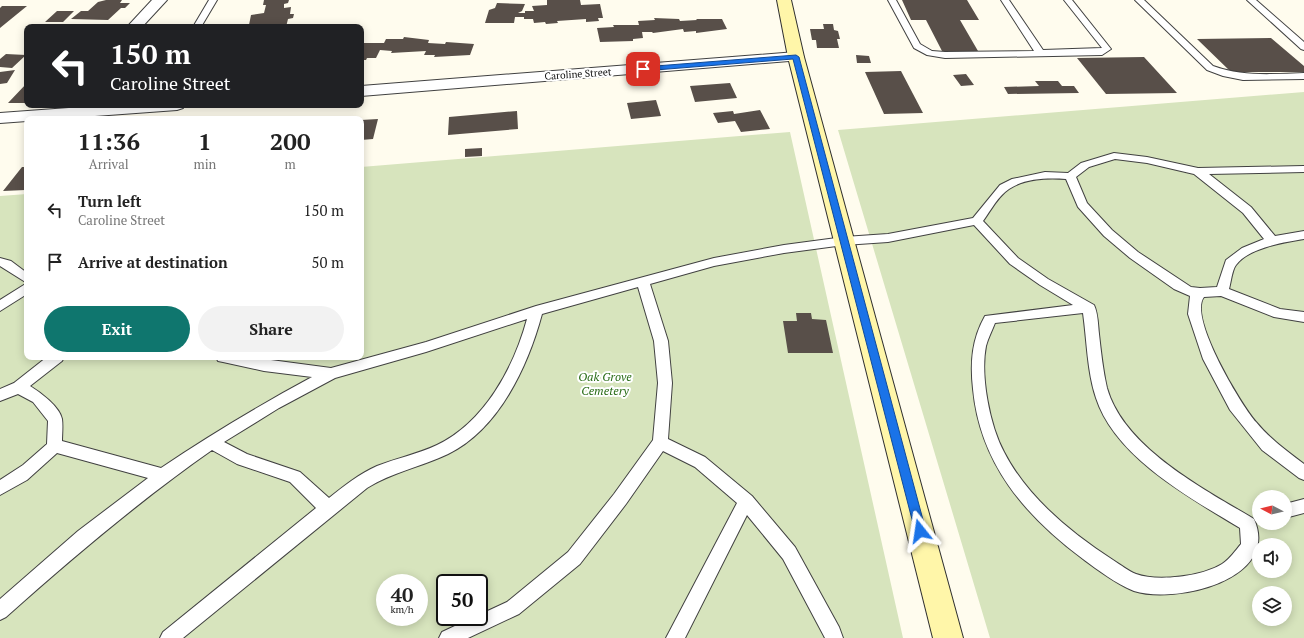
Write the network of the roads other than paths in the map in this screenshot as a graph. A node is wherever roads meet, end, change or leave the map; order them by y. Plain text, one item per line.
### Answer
1 (160, 0) edge
2 (213, 0) edge
3 (784, 0) edge
4 (892, 0) edge
5 (1004, 0) edge
6 (1068, 0) edge
7 (1139, 0) edge
8 (1251, 0) edge
9 (137, 24) edge
10 (199, 24) edge
11 (1304, 47) edge
12 (1042, 54) junction
13 (796, 57) junction
14 (1304, 76) edge
15 (364, 91) edge
16 (105, 108) edge
17 (57, 110) edge
18 (0, 118) edge
19 (1304, 170) edge
20 (1198, 171) junction
21 (1070, 176) junction
22 (977, 221) junction
23 (1304, 235) edge
24 (1272, 240) junction
25 (844, 241) junction
26 (0, 262) edge
27 (24, 277) edge
28 (643, 281) junction
29 (24, 290) edge
30 (1222, 291) junction
31 (1200, 293) junction
32 (0, 306) edge
33 (1089, 308) junction
34 (536, 311) junction
35 (1304, 318) edge
36 (53, 360) edge
37 (237, 360) edge
38 (332, 374) junction
39 (20, 387) junction
40 (0, 395) edge
41 (211, 442) junction
42 (660, 442) junction
43 (54, 446) junction
44 (1304, 472) edge
45 (163, 475) junction
46 (0, 488) edge
47 (746, 501) junction
48 (1304, 506) edge
49 (328, 508) junction
50 (1292, 509) edge
51 (1252, 521) edge
52 (1252, 530) edge
53 (0, 611) edge
54 (169, 638) edge
55 (448, 638) edge
56 (675, 638) edge
57 (834, 638) edge
58 (948, 638) edge

1 - 9 street
2 - 10 lane
3 - 13 main road
4 - 12 lane
5 - 12 lane
6 - 12 lane
7 - 14 lane
8 - 11 lane
13 - 15 street, Caroline Street
13 - 25 main road
16 - 17 street
17 - 18 street
19 - 20 lane
20 - 21 lane
20 - 24 lane
21 - 22 lane
21 - 31 lane
22 - 25 lane
22 - 33 lane
23 - 24 lane
24 - 30 lane
25 - 28 lane
25 - 58 main road
26 - 27 lane
28 - 34 lane
28 - 42 lane
29 - 32 lane
30 - 31 lane
30 - 35 lane
31 - 44 lane
33 - 51 lane
33 - 52 lane
34 - 38 lane
34 - 49 lane
36 - 39 lane
37 - 38 lane
38 - 41 lane
39 - 40 lane
39 - 43 lane
41 - 45 lane
41 - 49 lane
42 - 47 lane
42 - 55 lane
43 - 45 lane
43 - 46 lane
45 - 53 lane
47 - 56 lane
47 - 57 lane
48 - 50 lane
49 - 54 lane

